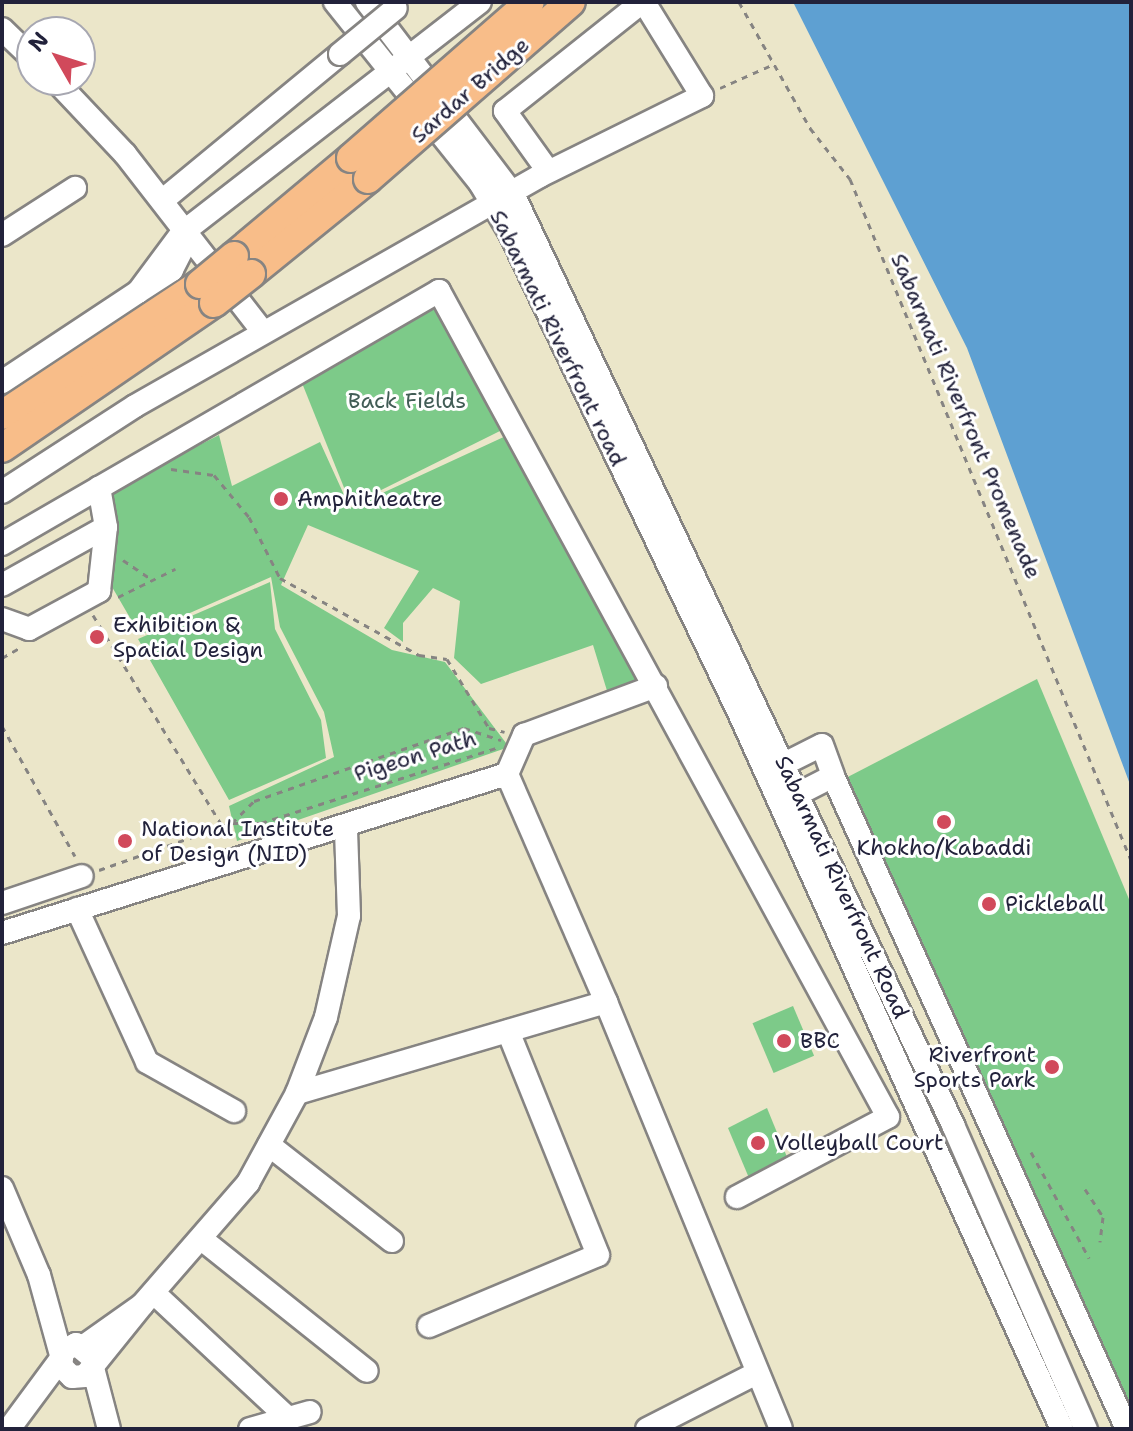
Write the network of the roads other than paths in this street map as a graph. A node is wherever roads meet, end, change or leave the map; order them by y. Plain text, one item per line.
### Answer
1 (335, 2) edge
2 (367, 2) edge
3 (480, 2) edge
4 (530, 2) edge
5 (571, 2) edge
6 (643, 2) edge
7 (399, 5) edge
8 (413, 56) junction
9 (394, 71) junction
10 (69, 96) edge
11 (359, 168) junction
12 (548, 171) junction
13 (75, 188) dead end
14 (163, 200) junction
15 (504, 200) junction
16 (2, 235) edge
17 (184, 236) junction
18 (207, 293) junction
19 (263, 332) junction
20 (2, 382) edge
21 (2, 415) edge
22 (2, 448) edge
23 (99, 488) junction
24 (2, 492) edge
25 (105, 537) junction
26 (2, 544) edge
27 (2, 585) edge
28 (702, 612) junction
29 (2, 619) edge
30 (656, 686) junction
31 (784, 764) junction
32 (507, 774) junction
33 (833, 776) junction
34 (798, 794) junction
35 (346, 829) junction
36 (82, 876) road end
37 (2, 903) edge
38 (77, 909) junction
39 (2, 933) edge
40 (606, 1002) junction
41 (508, 1031) junction
42 (297, 1093) junction
43 (234, 1111) dead end
44 (269, 1145) junction
45 (2, 1188) edge
46 (737, 1197) dead end
47 (204, 1241) junction
48 (392, 1241) dead end
49 (149, 1299) junction
50 (429, 1326) dead end
51 (78, 1361) junction
52 (367, 1371) dead end
53 (755, 1374) junction
54 (310, 1412) dead end
55 (287, 1417) junction
56 (10, 1428) edge
57 (102, 1429) edge
58 (109, 1429) edge
59 (250, 1429) edge
60 (647, 1429) edge
61 (781, 1429) edge
62 (1062, 1429) edge
63 (1086, 1429) edge
64 (1127, 1429) edge

1 - 9 street, Sabarmati Riverfront road
2 - 8 street, Sabarmati Riverfront road
3 - 8 street
4 - 11 main road, Sardar Bridge, bridge
5 - 11 main road, Sardar Bridge, bridge
6 - 12 street
6 - 12 street
7 - 14 street, bridge
8 - 9 street
8 - 15 street, Sabarmati Riverfront road
9 - 15 street, Sabarmati Riverfront road
9 - 17 street
10 - 14 street
11 - 18 main road, bridge
12 - 15 street
13 - 16 street
14 - 17 street
15 - 19 street
15 - 28 street, Sabarmati Riverfront road
17 - 19 street
17 - 20 street
18 - 21 main road
18 - 22 main road
19 - 24 street
23 - 25 street
23 - 26 street
23 - 30 street
25 - 27 street
25 - 29 street
28 - 31 street, Sabarmati Riverfront Road
28 - 62 street, Sabarmati Riverfront Road
30 - 32 street
30 - 46 street
31 - 33 street
31 - 34 street, Sabarmati Riverfront Road
32 - 35 street
32 - 40 street
33 - 34 street
33 - 64 street
34 - 63 street, Sabarmati Riverfront Road
35 - 38 street
35 - 42 street
36 - 37 street
38 - 39 street
38 - 43 street
40 - 41 street
40 - 53 street
41 - 42 street
41 - 50 street
42 - 44 street
44 - 47 street
44 - 48 street
45 - 51 street
47 - 49 street
47 - 52 street
49 - 51 street
49 - 55 street
51 - 56 street
51 - 57 street
51 - 58 street
53 - 60 street
53 - 61 street
54 - 55 street
55 - 59 street

